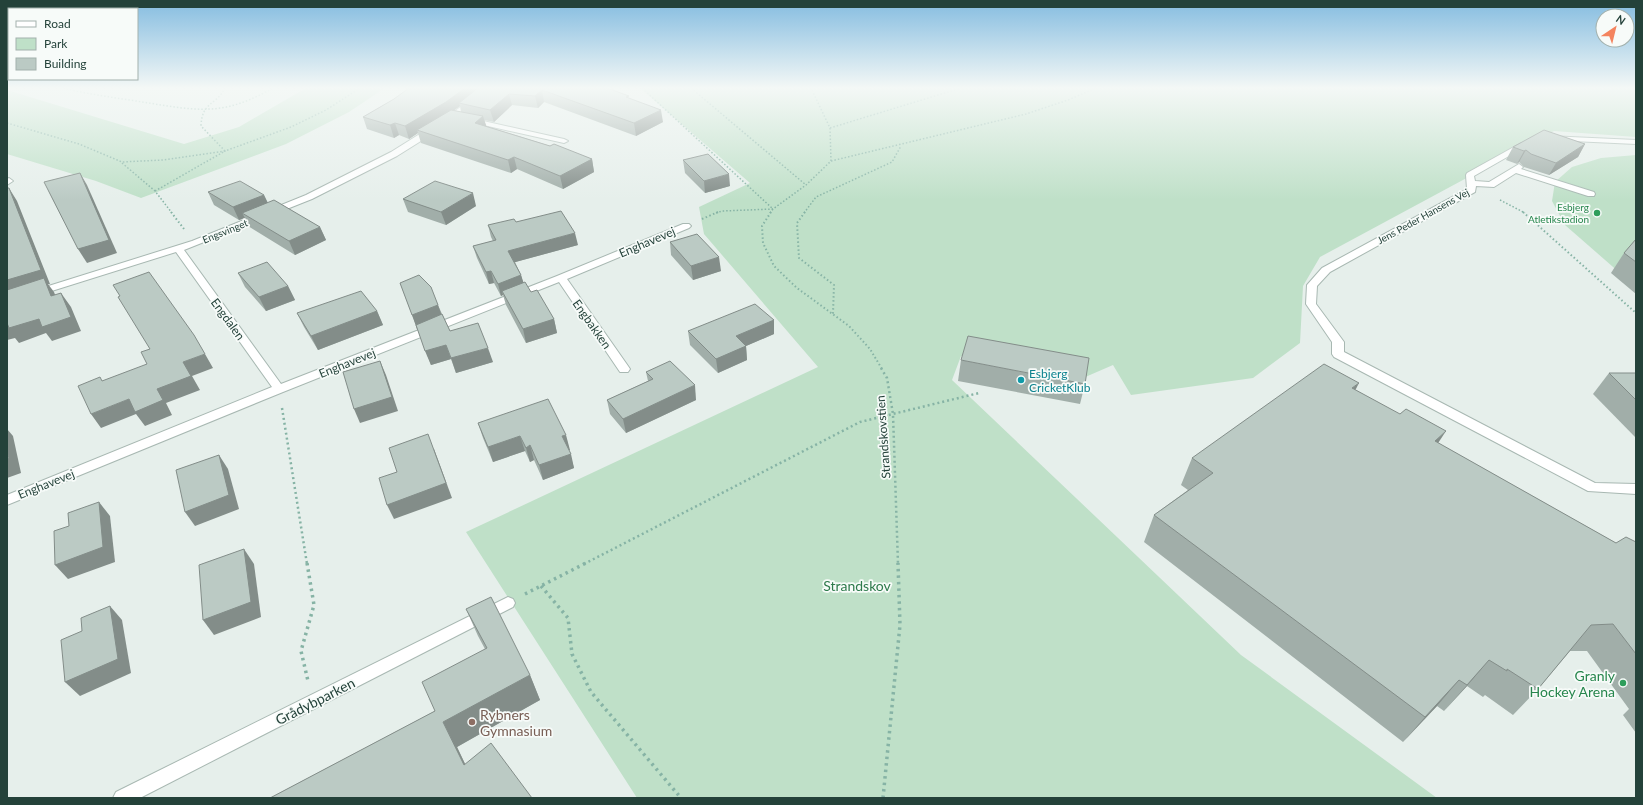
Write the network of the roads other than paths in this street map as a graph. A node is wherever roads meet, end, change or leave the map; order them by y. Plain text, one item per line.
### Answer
1 (439, 126) edge
2 (493, 126) edge
3 (564, 141) dead end
4 (1636, 142) edge
5 (1472, 186) junction
6 (1590, 194) dead end
7 (686, 226) road end
8 (178, 248) junction
9 (561, 278) junction
10 (7, 302) edge
11 (624, 369) dead end
12 (279, 389) junction
13 (1636, 489) edge
14 (7, 500) edge
15 (508, 602) road end
16 (122, 798) edge

1 - 8 street, Engsvinget
2 - 3 street
4 - 5 street, Jens Peder Hansens Vej
5 - 6 street
5 - 13 street, Jens Peder Hansens Vej
7 - 9 street, Enghavevej
8 - 10 street, Engsvinget
8 - 12 street, Engdalen
9 - 11 street, Engbakken
9 - 12 street, Enghavevej
12 - 14 street, Enghavevej
15 - 16 street, Grådybparken

